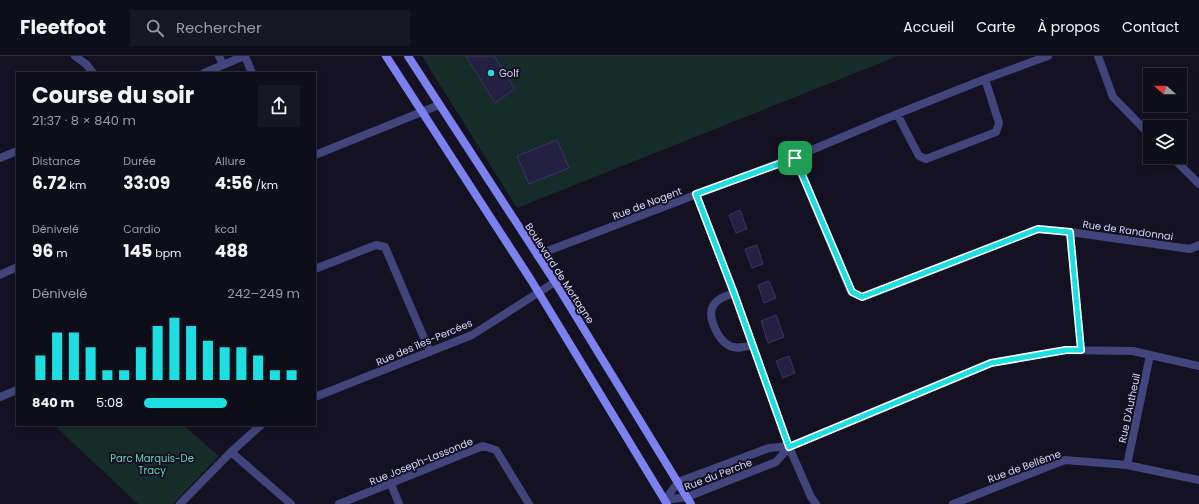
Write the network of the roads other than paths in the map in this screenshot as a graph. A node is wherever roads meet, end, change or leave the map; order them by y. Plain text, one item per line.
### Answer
1 (75, 56) edge
2 (220, 56) edge
3 (244, 56) edge
4 (386, 56) edge
5 (408, 56) edge
6 (1048, 56) edge
7 (1098, 56) edge
8 (223, 65) junction
9 (92, 72) edge
10 (206, 72) edge
11 (252, 72) edge
12 (985, 79) junction
13 (439, 105) junction
14 (422, 112) junction
15 (896, 114) junction
16 (1143, 128) edge
17 (16, 151) edge
18 (316, 156) edge
19 (0, 158) edge
20 (795, 158) junction
21 (1179, 164) edge
22 (1199, 184) edge
23 (696, 194) junction
24 (1070, 232) junction
25 (1199, 245) edge
26 (537, 255) junction
27 (16, 267) edge
28 (316, 269) edge
29 (0, 275) edge
30 (555, 282) junction
31 (538, 292) junction
32 (734, 293) junction
33 (752, 344) junction
34 (1081, 350) junction
35 (430, 352) junction
36 (1150, 355) junction
37 (1199, 366) edge
38 (16, 390) edge
39 (0, 397) edge
40 (316, 397) edge
41 (260, 426) edge
42 (789, 447) junction
43 (231, 452) junction
44 (1127, 465) junction
45 (1199, 480) edge
46 (678, 482) junction
47 (391, 484) junction
48 (689, 500) edge
49 (666, 502) edge
50 (180, 504) edge
51 (291, 504) edge
52 (339, 504) edge
53 (399, 504) edge
54 (529, 504) edge
55 (816, 504) edge
56 (953, 504) edge

1 - 9 street
2 - 8 street
3 - 8 street
3 - 11 street
4 - 14 main road
5 - 13 main road, Boulevard de Mortagne
6 - 12 street, Rue de Nogent
7 - 16 street
8 - 10 street
12 - 15 street, Rue de Nogent
12 - 15 street
13 - 14 street
13 - 26 main road, Boulevard de Mortagne
14 - 18 street
14 - 31 main road
15 - 20 street, Rue de Nogent
17 - 19 street
20 - 23 street, Rue de Nogent
20 - 24 street, Rue de Randonnai
21 - 22 street
23 - 26 street, Rue de Nogent
23 - 32 street
24 - 25 street, Rue de Randonnai
24 - 34 street
26 - 30 main road, Boulevard de Mortagne
27 - 29 street
28 - 35 street
30 - 31 street, Rue des îles-Percées
30 - 46 main road, Boulevard de Mortagne
31 - 35 street, Rue des îles-Percées
31 - 49 main road
32 - 33 street
32 - 33 street
33 - 42 street
34 - 36 street, Rue du Perche
34 - 42 street, Rue du Perche
35 - 40 street, Rue des îles-Percées
36 - 37 street, Rue du Perche
36 - 44 street, Rue D'Autheuil
38 - 39 street
41 - 43 street
42 - 46 street, Rue du Perche
42 - 48 street, Rue du Perche
42 - 55 street
43 - 50 street
43 - 51 street
44 - 45 street, Rue de Bellême
44 - 56 street, Rue de Bellême
46 - 48 main road, Boulevard de Mortagne
46 - 49 street, Rue du Perche
47 - 52 street, Rue Joseph-Lassonde
47 - 53 street
47 - 54 street, Rue Joseph-Lassonde
48 - 49 street, Rue du Perche

